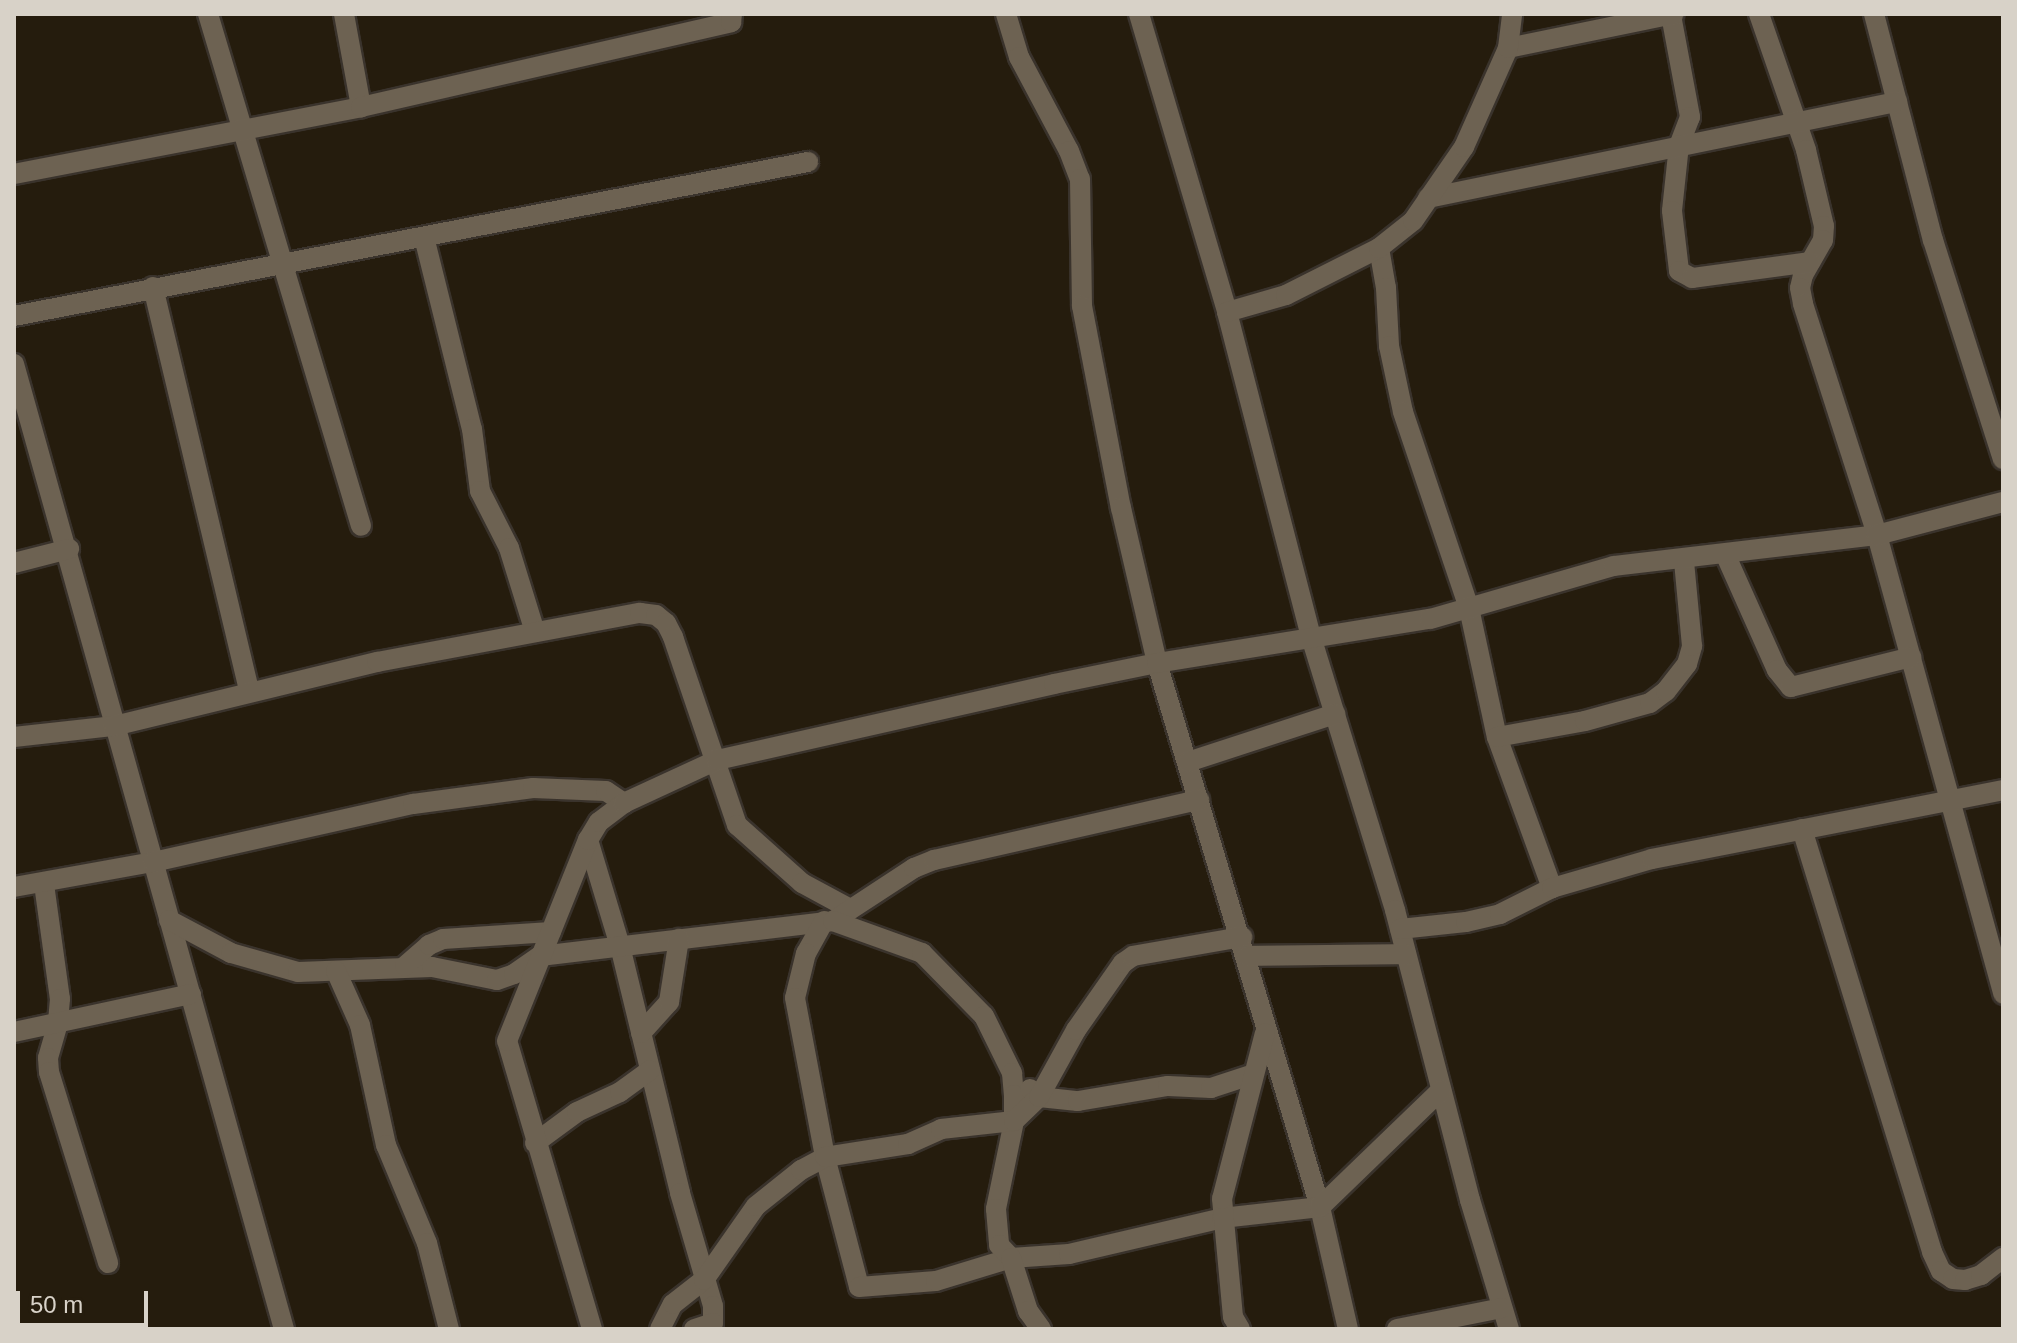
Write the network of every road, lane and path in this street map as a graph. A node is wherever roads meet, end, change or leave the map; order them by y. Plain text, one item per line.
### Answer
1 (208, 14) edge
2 (344, 14) edge
3 (732, 14) edge
4 (1006, 14) edge
5 (1139, 14) edge
6 (1512, 14) edge
7 (1672, 14) edge
8 (1759, 14) edge
9 (1874, 14) edge
10 (1508, 48) junction
11 (1897, 102) junction
12 (361, 107) junction
13 (1796, 125) junction
14 (244, 128) junction
15 (1679, 145) junction
16 (808, 162) dead end
17 (14, 174) edge
18 (1428, 198) junction
19 (424, 237) junction
20 (1379, 248) junction
21 (1810, 262) junction
22 (283, 264) junction
23 (153, 287) junction
24 (1227, 312) junction
25 (14, 316) edge
26 (14, 364) edge
27 (2003, 459) edge
28 (2003, 502) edge
29 (361, 526) dead end
30 (1877, 535) junction
31 (69, 549) junction
32 (1726, 556) junction
33 (1684, 561) junction
34 (14, 563) edge
35 (1469, 608) junction
36 (535, 632) junction
37 (1312, 640) junction
38 (1911, 657) junction
39 (1157, 663) junction
40 (249, 691) junction
41 (1335, 714) junction
42 (114, 726) junction
43 (14, 737) edge
44 (1497, 737) junction
45 (717, 760) junction
46 (1188, 762) junction
47 (2003, 790) edge
48 (1199, 800) junction
49 (1950, 801) junction
50 (624, 803) junction
51 (1802, 829) junction
52 (588, 840) junction
53 (153, 862) junction
54 (44, 884) junction
55 (14, 887) edge
56 (1552, 888) junction
57 (836, 917) junction
58 (169, 920) junction
59 (1400, 929) junction
60 (551, 932) junction
61 (679, 939) junction
62 (620, 946) junction
63 (1244, 947) junction
64 (1406, 954) junction
65 (540, 956) junction
66 (405, 966) junction
67 (336, 971) junction
68 (191, 994) junction
69 (2003, 994) edge
70 (58, 1023) junction
71 (14, 1032) edge
72 (641, 1033) junction
73 (1265, 1033) junction
74 (650, 1070) junction
75 (1012, 1073) junction
76 (1254, 1074) junction
77 (1441, 1090) junction
78 (1039, 1097) junction
79 (1014, 1121) junction
80 (535, 1143) junction
81 (825, 1157) junction
82 (1320, 1207) junction
83 (1222, 1218) junction
84 (1011, 1258) junction
85 (2003, 1258) edge
86 (108, 1263) dead end
87 (704, 1280) junction
88 (1502, 1308) junction
89 (1233, 1325) edge
90 (1344, 1328) edge
91 (284, 1329) edge
92 (449, 1329) edge
93 (592, 1329) edge
94 (660, 1329) edge
95 (694, 1329) edge
96 (1041, 1329) edge
97 (1397, 1329) edge
98 (1509, 1329) edge

1 - 14 street
2 - 12 street
3 - 12 street
4 - 39 street
5 - 24 street
6 - 10 street
7 - 10 street
7 - 15 street
8 - 13 street
9 - 11 street
10 - 18 street
11 - 13 street
11 - 27 street
12 - 14 street
13 - 15 street
13 - 21 street
14 - 17 street
14 - 22 street
15 - 18 street
15 - 21 street
16 - 19 street
18 - 20 street
19 - 22 street
19 - 36 street
20 - 24 street
20 - 35 street
21 - 30 street
22 - 23 street
22 - 29 street
23 - 25 street
23 - 40 street
24 - 37 street
26 - 31 street
28 - 30 street
30 - 32 street
30 - 38 street
31 - 34 street
31 - 42 street
32 - 33 street
32 - 38 street
33 - 35 street
33 - 44 street
35 - 37 street
35 - 44 street
36 - 40 street
36 - 45 street
37 - 39 street
37 - 41 street
38 - 49 street
39 - 45 street
39 - 46 street
40 - 42 street
41 - 46 street
41 - 59 street
42 - 43 street
42 - 53 street
44 - 56 street
45 - 50 street
45 - 57 street
46 - 48 street
47 - 49 street
48 - 57 street
48 - 63 street
49 - 51 street
49 - 69 street
50 - 52 street
50 - 53 street
51 - 56 street
51 - 85 street
52 - 60 street
52 - 62 street
53 - 54 street
53 - 58 street
54 - 55 street
54 - 70 street
56 - 59 street
57 - 61 street
57 - 75 street
57 - 81 street
58 - 67 street
58 - 68 street
59 - 64 street
60 - 65 street
60 - 66 street
61 - 62 street
61 - 72 street
62 - 65 street
62 - 72 street
63 - 64 street
63 - 73 street
63 - 78 street
64 - 77 street
65 - 66 street
65 - 80 street
66 - 67 street
67 - 92 street
68 - 70 street
68 - 91 street
70 - 71 street
70 - 86 street
72 - 74 street
73 - 76 street
73 - 82 street
74 - 80 street
74 - 87 street
75 - 78 street
75 - 79 street
76 - 78 street
76 - 83 street
77 - 82 street
77 - 88 street
78 - 79 street
79 - 81 street
79 - 84 street
80 - 93 street
81 - 84 street
81 - 87 street
82 - 83 street
82 - 90 street
83 - 84 street
83 - 89 street
84 - 96 street
87 - 94 street
87 - 95 street
88 - 97 street
88 - 98 street

